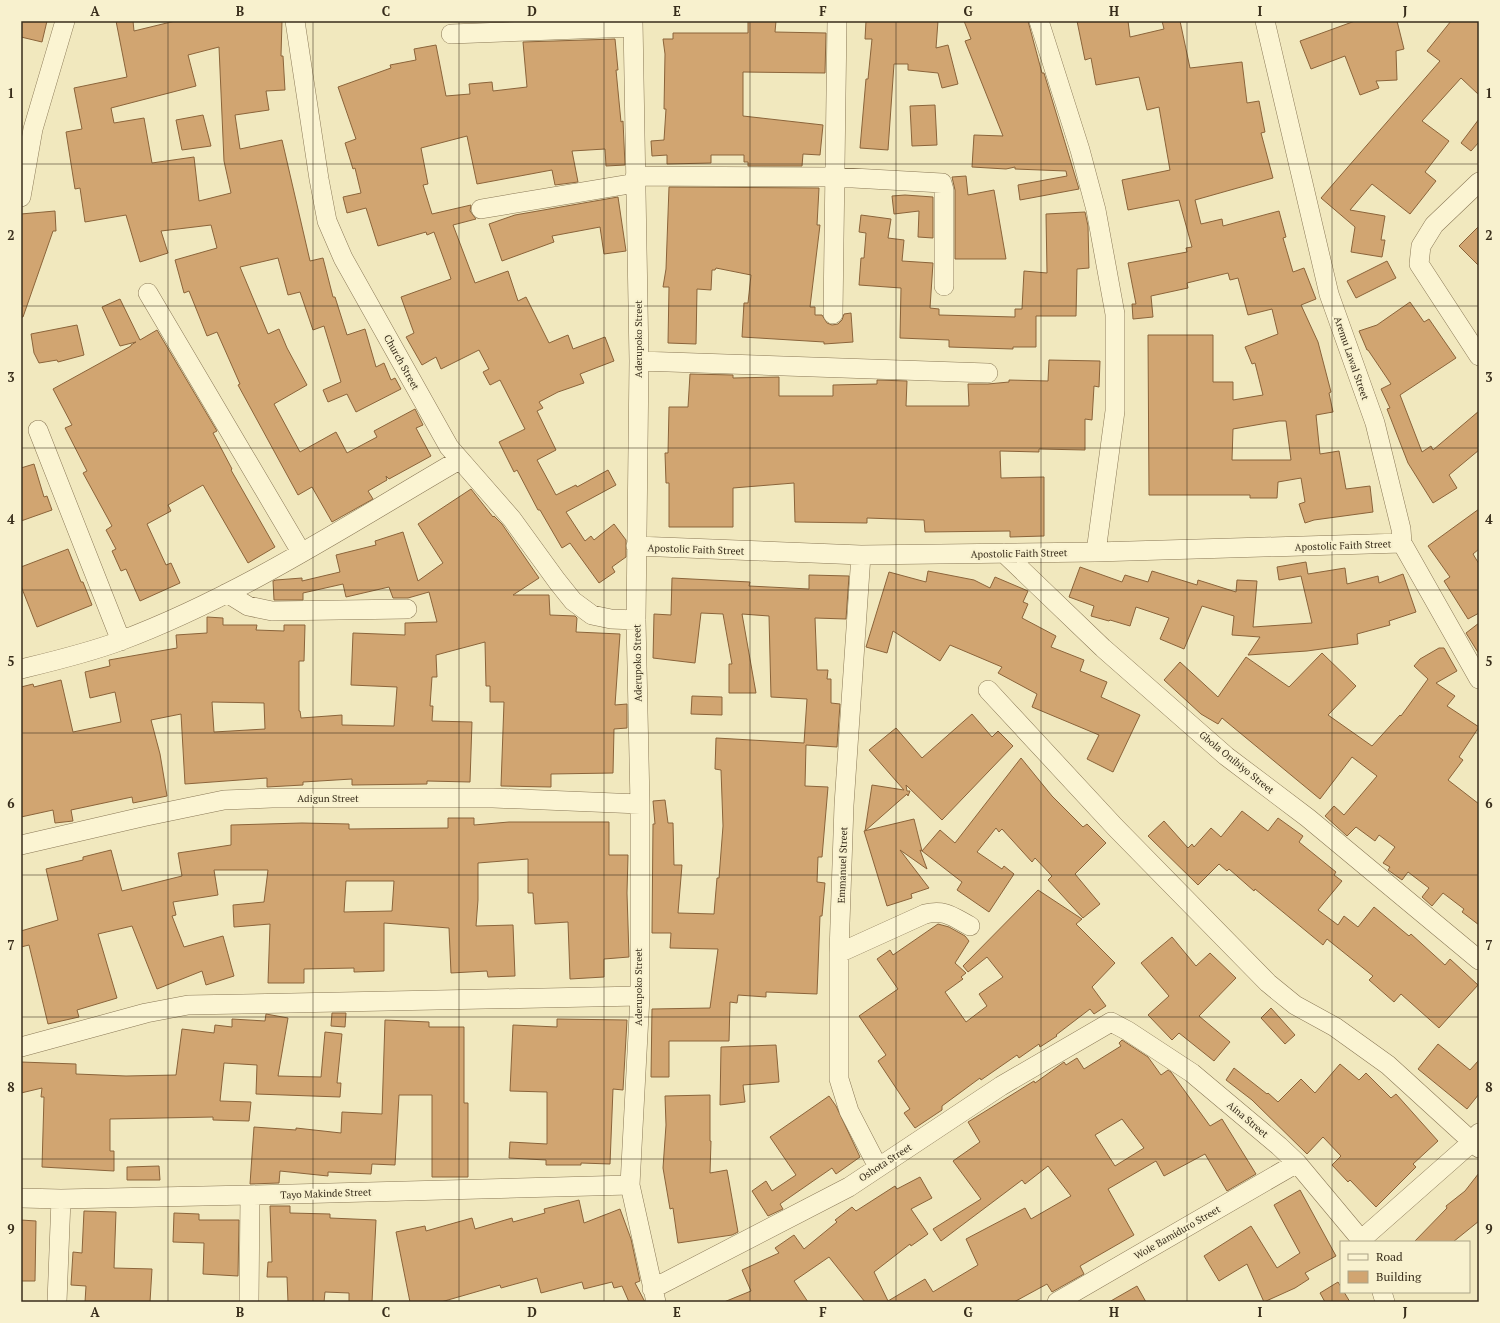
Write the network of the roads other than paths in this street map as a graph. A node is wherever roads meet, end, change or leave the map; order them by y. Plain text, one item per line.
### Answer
1 (65, 21) edge
2 (295, 21) edge
3 (837, 21) edge
4 (1039, 21) edge
5 (1265, 21) edge
6 (633, 24) edge
7 (451, 34) dead end
8 (835, 177) junction
9 (636, 179) junction
10 (1479, 182) edge
11 (21, 196) edge
12 (481, 209) dead end
13 (944, 286) dead end
14 (148, 293) dead end
15 (834, 314) dead end
16 (1479, 356) edge
17 (639, 360) junction
18 (988, 373) dead end
19 (38, 430) dead end
20 (459, 460) junction
21 (1402, 543) junction
22 (636, 546) junction
23 (301, 552) junction
24 (1096, 552) junction
25 (1004, 553) junction
26 (861, 555) junction
27 (227, 593) junction
28 (407, 609) dead end
29 (636, 620) junction
30 (121, 640) junction
31 (21, 669) edge
32 (1479, 679) edge
33 (988, 690) dead end
34 (640, 804) junction
35 (21, 845) edge
36 (970, 926) dead end
37 (839, 953) junction
38 (1479, 960) edge
39 (640, 996) junction
40 (1110, 1022) joint
41 (21, 1047) edge
42 (1477, 1141) edge
43 (1297, 1163) junction
44 (878, 1167) junction
45 (630, 1185) junction
46 (250, 1195) junction
47 (21, 1198) edge
48 (61, 1198) junction
49 (1362, 1240) edge
50 (654, 1296) edge
51 (57, 1302) edge
52 (249, 1302) edge
53 (1056, 1302) edge

1 - 11 street
2 - 20 street, Church Street
3 - 8 street
4 - 24 street
5 - 21 street, Aremu Lawal Street
6 - 7 street
6 - 9 street, Aderupoko Street
8 - 9 street
8 - 13 street
8 - 15 street
9 - 12 street
9 - 17 street, Aderupoko Street
10 - 16 street
14 - 23 street
17 - 18 street
17 - 22 street, Aderupoko Street
19 - 30 street
20 - 23 street
20 - 29 street, Church Street
21 - 24 street, Apostolic Faith Street
21 - 32 street, Aremu Lawal Street
22 - 26 street, Apostolic Faith Street
22 - 29 street, Aderupoko Street
23 - 27 street
24 - 25 street, Apostolic Faith Street
25 - 26 street, Apostolic Faith Street
25 - 38 street, Gbola Onibiyo Street
26 - 37 street, Emmanuel Street
27 - 28 street
27 - 30 street
29 - 34 street, Aderupoko Street
30 - 31 street
33 - 42 street
34 - 35 street, Adigun Street
34 - 39 street, Aderupoko Street
36 - 37 street
37 - 44 street, Emmanuel Street
39 - 41 street
39 - 45 street, Aderupoko Street
40 - 43 street, Aina Street
40 - 44 street, Oshota Street
42 - 49 street
43 - 49 street, Aina Street
43 - 53 street, Wole Bamiduro Street
44 - 50 street, Oshota Street
45 - 46 street, Tayo Makinde Street
45 - 50 street, Aderupoko Street
46 - 48 street, Tayo Makinde Street
46 - 52 street
47 - 48 street, Tayo Makinde Street
48 - 51 street

